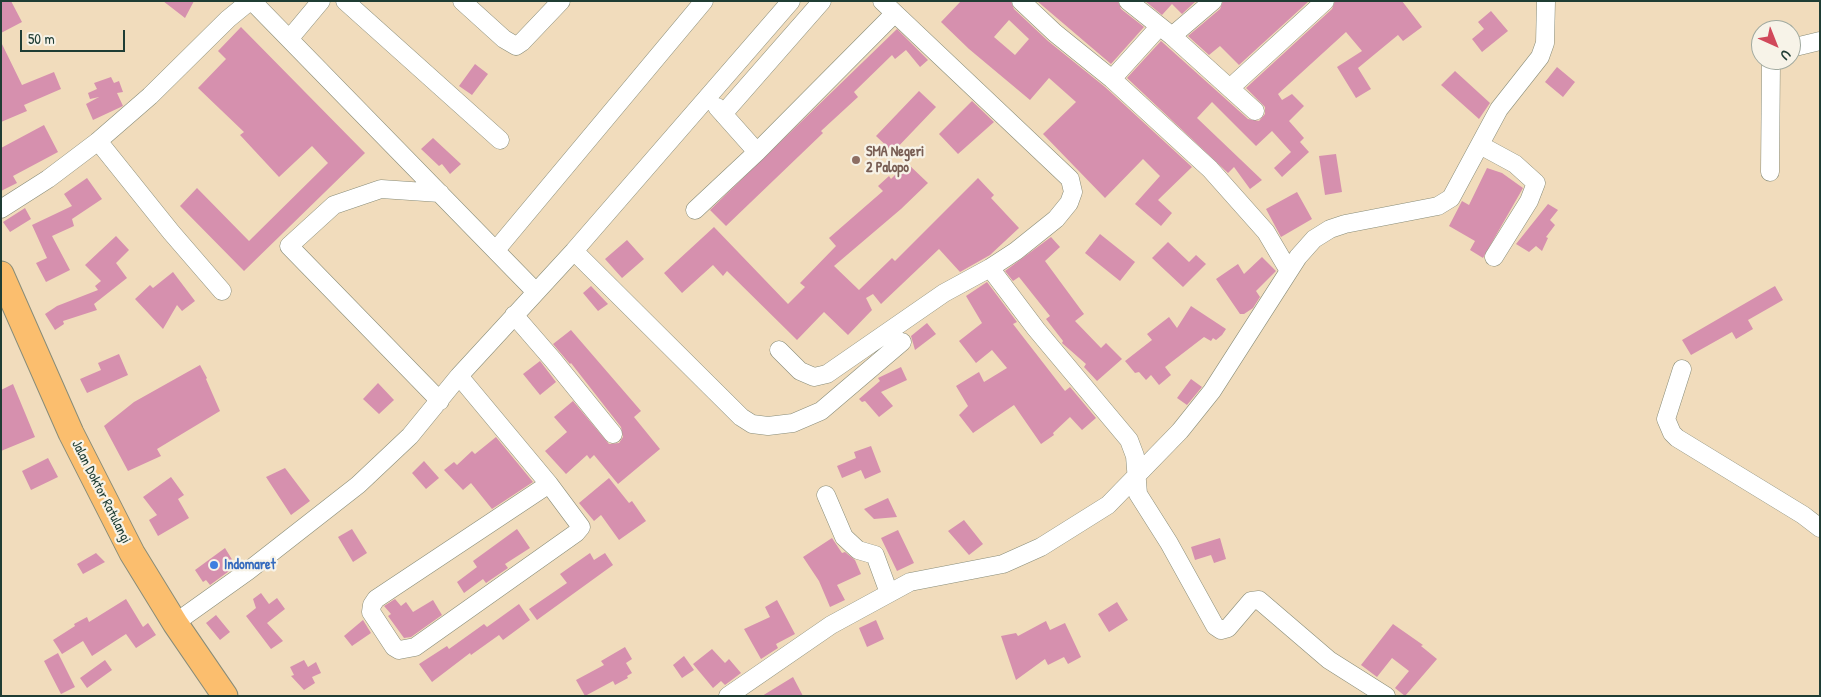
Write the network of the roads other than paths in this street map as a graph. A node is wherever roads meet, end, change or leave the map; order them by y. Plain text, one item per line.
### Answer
1 (251, 1) edge
2 (321, 1) edge
3 (345, 1) edge
4 (561, 1) edge
5 (704, 1) edge
6 (791, 1) edge
7 (822, 1) edge
8 (882, 1) edge
9 (1021, 1) edge
10 (1128, 1) edge
11 (1213, 1) edge
12 (1326, 1) edge
13 (1546, 1) edge
14 (469, 3) edge
15 (894, 14) junction
16 (1166, 31) junction
17 (290, 38) junction
18 (1820, 41) edge
19 (1801, 46) edge
20 (1771, 70) edge
21 (1112, 79) junction
22 (1230, 88) junction
23 (708, 97) junction
24 (1255, 111) dead end
25 (723, 114) junction
26 (500, 140) dead end
27 (98, 141) junction
28 (1480, 145) junction
29 (757, 152) junction
30 (1770, 172) dead end
31 (440, 193) junction
32 (1, 209) edge
33 (695, 210) dead end
34 (496, 250) junction
35 (574, 251) junction
36 (1494, 257) dead end
37 (990, 268) junction
38 (1289, 271) junction
39 (1, 274) edge
40 (222, 291) dead end
41 (536, 291) junction
42 (514, 315) junction
43 (902, 342) dead end
44 (779, 350) dead end
45 (1682, 369) dead end
46 (459, 376) junction
47 (440, 400) junction
48 (613, 434) dead end
49 (1137, 477) junction
50 (549, 484) junction
51 (826, 495) dead end
52 (1820, 528) edge
53 (889, 593) junction
54 (175, 623) junction
55 (225, 696) edge
56 (728, 696) edge
57 (1386, 696) edge

1 - 17 street
1 - 27 street
2 - 17 street
3 - 26 street
4 - 14 street
5 - 34 street
6 - 23 street
7 - 25 street
8 - 15 street
9 - 21 street
10 - 16 street
11 - 16 street
12 - 22 street
13 - 28 street
15 - 29 street
15 - 37 street
16 - 21 street
16 - 22 street
17 - 31 street
18 - 19 street
20 - 30 street
21 - 38 street
22 - 24 street
23 - 25 street
23 - 35 street
25 - 29 street
27 - 32 street
27 - 40 street
28 - 36 street
28 - 38 street
29 - 33 street
31 - 34 street
31 - 47 street
34 - 41 street
35 - 41 street
35 - 43 street
37 - 44 street
37 - 49 street
38 - 49 street
39 - 54 highway, Jalan Doktor Ratulangi
41 - 42 street
42 - 46 street
42 - 48 street
45 - 52 street
46 - 47 street
46 - 50 street
47 - 54 street
49 - 53 street
49 - 57 street
50 - 50 street
51 - 53 street
53 - 56 street
54 - 55 highway, Jalan Doktor Ratulangi

